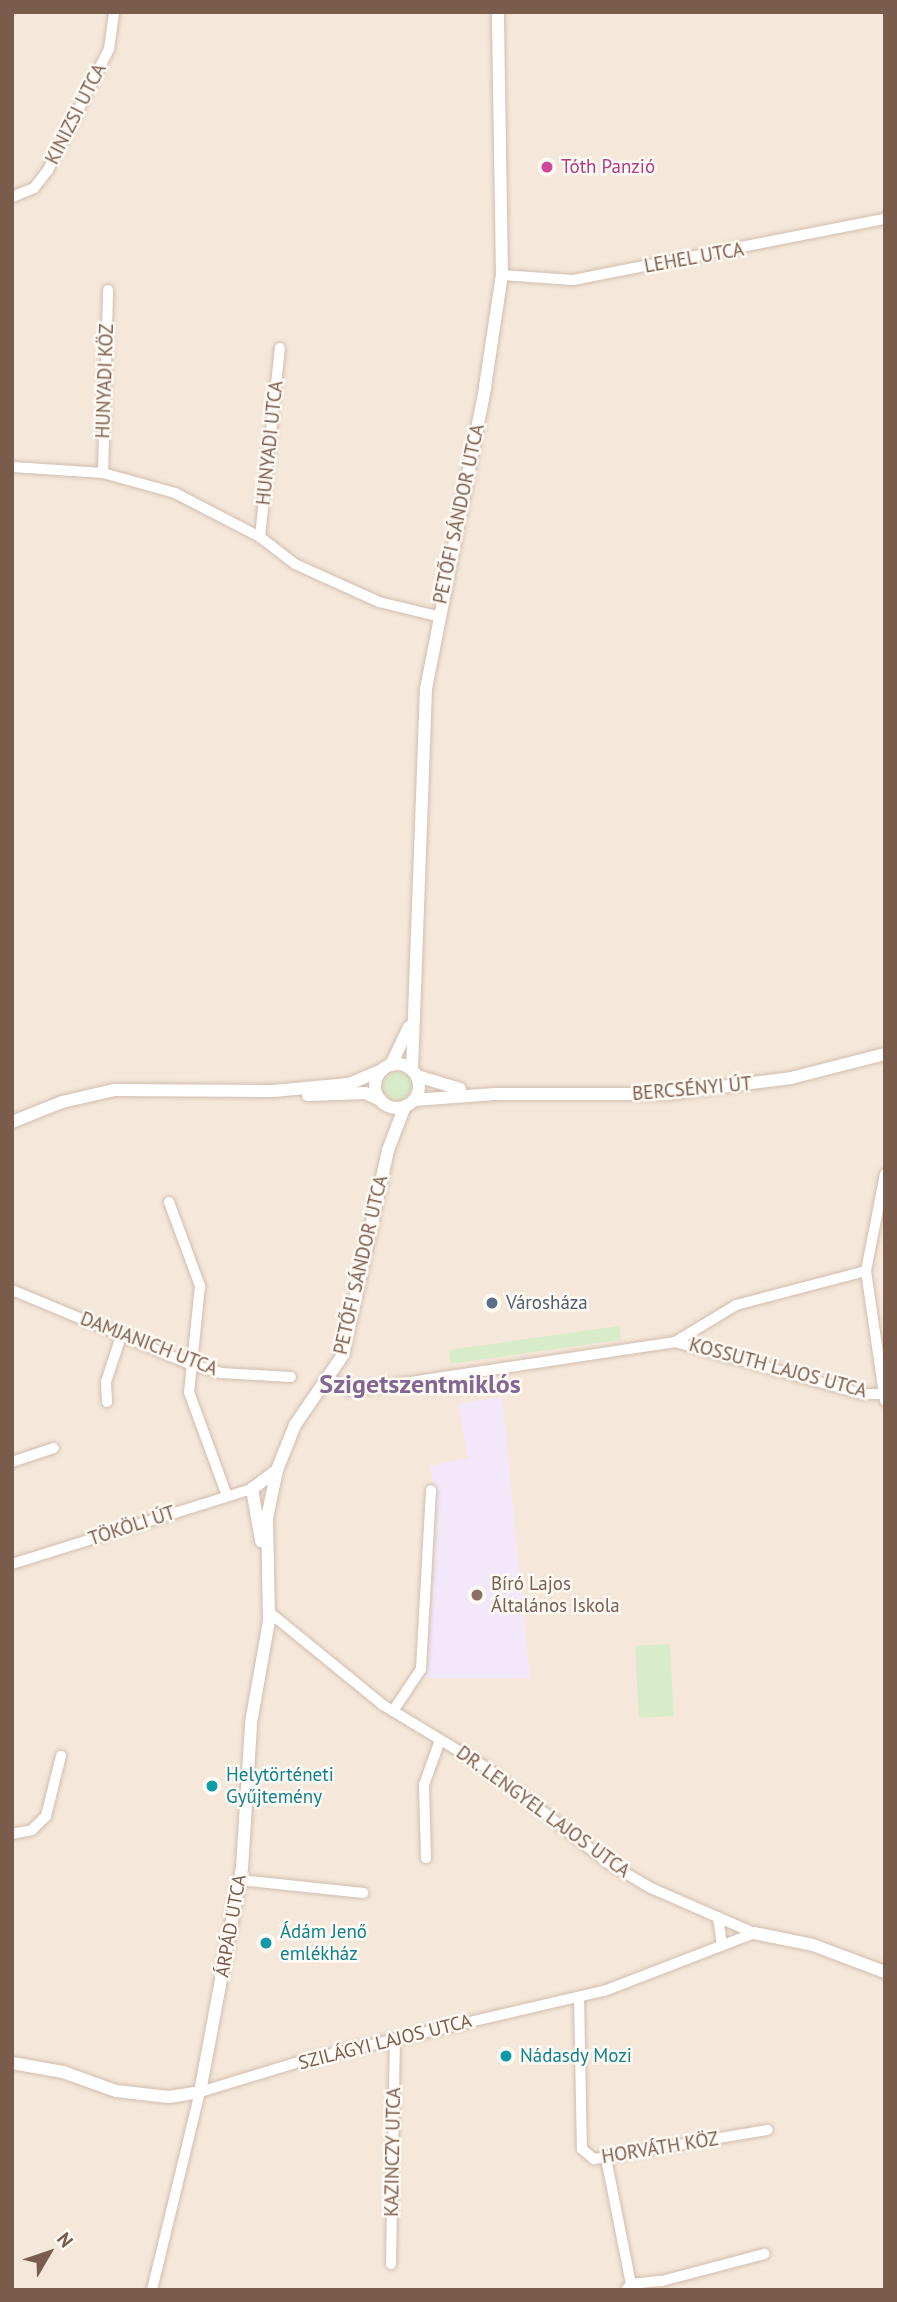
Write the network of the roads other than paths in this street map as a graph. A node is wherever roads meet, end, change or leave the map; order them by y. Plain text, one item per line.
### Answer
1 (114, 12) edge
2 (498, 12) edge
3 (12, 197) edge
4 (885, 219) edge
5 (502, 275) junction
6 (108, 289) dead end
7 (280, 348) dead end
8 (12, 467) edge
9 (103, 473) junction
10 (260, 537) junction
11 (437, 616) junction
12 (412, 1017) junction
13 (885, 1054) edge
14 (386, 1067) junction
15 (414, 1073) junction
16 (273, 1091) junction
17 (495, 1094) junction
18 (384, 1102) junction
19 (409, 1103) junction
20 (12, 1122) edge
21 (388, 1150) junction
22 (885, 1174) edge
23 (169, 1202) dead end
24 (866, 1270) junction
25 (12, 1290) edge
26 (121, 1336) junction
27 (675, 1342) junction
28 (190, 1364) junction
29 (291, 1377) dead end
30 (329, 1378) junction
31 (883, 1398) edge
32 (107, 1402) dead end
33 (54, 1448) dead end
34 (12, 1462) edge
35 (277, 1470) junction
36 (252, 1489) junction
37 (430, 1490) dead end
38 (227, 1496) junction
39 (265, 1556) junction
40 (12, 1564) edge
41 (269, 1612) junction
42 (393, 1711) junction
43 (440, 1740) junction
44 (61, 1756) dead end
45 (12, 1834) edge
46 (426, 1858) dead end
47 (240, 1880) junction
48 (363, 1893) dead end
49 (718, 1917) junction
50 (754, 1933) junction
51 (722, 1944) junction
52 (885, 1972) edge
53 (579, 1997) junction
54 (395, 2040) junction
55 (12, 2063) edge
56 (200, 2092) junction
57 (768, 2130) dead end
58 (606, 2158) junction
59 (764, 2254) dead end
60 (391, 2264) dead end
61 (628, 2287) edge
62 (152, 2290) edge

1 - 3 street, KINIZSI UTCA
2 - 5 street, PETŐFI SÁNDOR UTCA
4 - 5 street, LEHEL UTCA
5 - 11 street, PETŐFI SÁNDOR UTCA
6 - 9 street, HUNYADI KÖZ
7 - 10 street, HUNYADI UTCA
8 - 9 street, HUNYADI UTCA
9 - 10 street, HUNYADI UTCA
10 - 11 street, HUNYADI UTCA
11 - 12 street, PETŐFI SÁNDOR UTCA
12 - 14 street, PETŐFI SÁNDOR UTCA
12 - 15 street, PETŐFI SÁNDOR UTCA
13 - 17 street, BERCSÉNYI ÚT
14 - 15 street
14 - 16 street
14 - 18 street
15 - 17 street, BERCSÉNYI ÚT
15 - 19 street
16 - 18 street
16 - 20 street
17 - 19 street, BERCSÉNYI ÚT
18 - 19 street
18 - 21 street, PETŐFI SÁNDOR UTCA
19 - 21 street, PETŐFI SÁNDOR UTCA
21 - 30 street, PETŐFI SÁNDOR UTCA
22 - 24 street
23 - 28 street
24 - 27 street, KOSSUTH LAJOS UTCA
24 - 31 street
25 - 26 street, DAMJANICH UTCA
26 - 28 street, DAMJANICH UTCA
26 - 32 street
27 - 30 street, KOSSUTH LAJOS UTCA
27 - 31 street, KOSSUTH LAJOS UTCA
28 - 29 street, DAMJANICH UTCA
28 - 38 street
30 - 35 street, ÁRPÁD UTCA
33 - 34 street
35 - 36 street
35 - 39 street, ÁRPÁD UTCA
36 - 38 street, TÖKÖLI ÚT
36 - 39 street, ÁRPÁD UTCA
37 - 42 street
38 - 40 street, TÖKÖLI ÚT
39 - 41 street, ÁRPÁD UTCA
41 - 42 street, DR. LENGYEL LAJOS UTCA
41 - 47 street, ÁRPÁD UTCA
42 - 43 street, DR. LENGYEL LAJOS UTCA
43 - 46 street
43 - 49 street, DR. LENGYEL LAJOS UTCA
44 - 45 street
47 - 48 street
47 - 56 street, ÁRPÁD UTCA
49 - 50 street, DR. LENGYEL LAJOS UTCA
49 - 51 street
50 - 51 street, SZILÁGYI LAJOS UTCA
50 - 52 street, DR. LENGYEL LAJOS UTCA
51 - 53 street, SZILÁGYI LAJOS UTCA
53 - 54 street, SZILÁGYI LAJOS UTCA
53 - 58 street, HORVÁTH KÖZ
54 - 56 street, SZILÁGYI LAJOS UTCA
54 - 60 street, KAZINCZY UTCA
55 - 56 street, SZILÁGYI LAJOS UTCA
56 - 62 street, ÁRPÁD UTCA
57 - 58 street, HORVÁTH KÖZ
58 - 61 street
59 - 61 street

